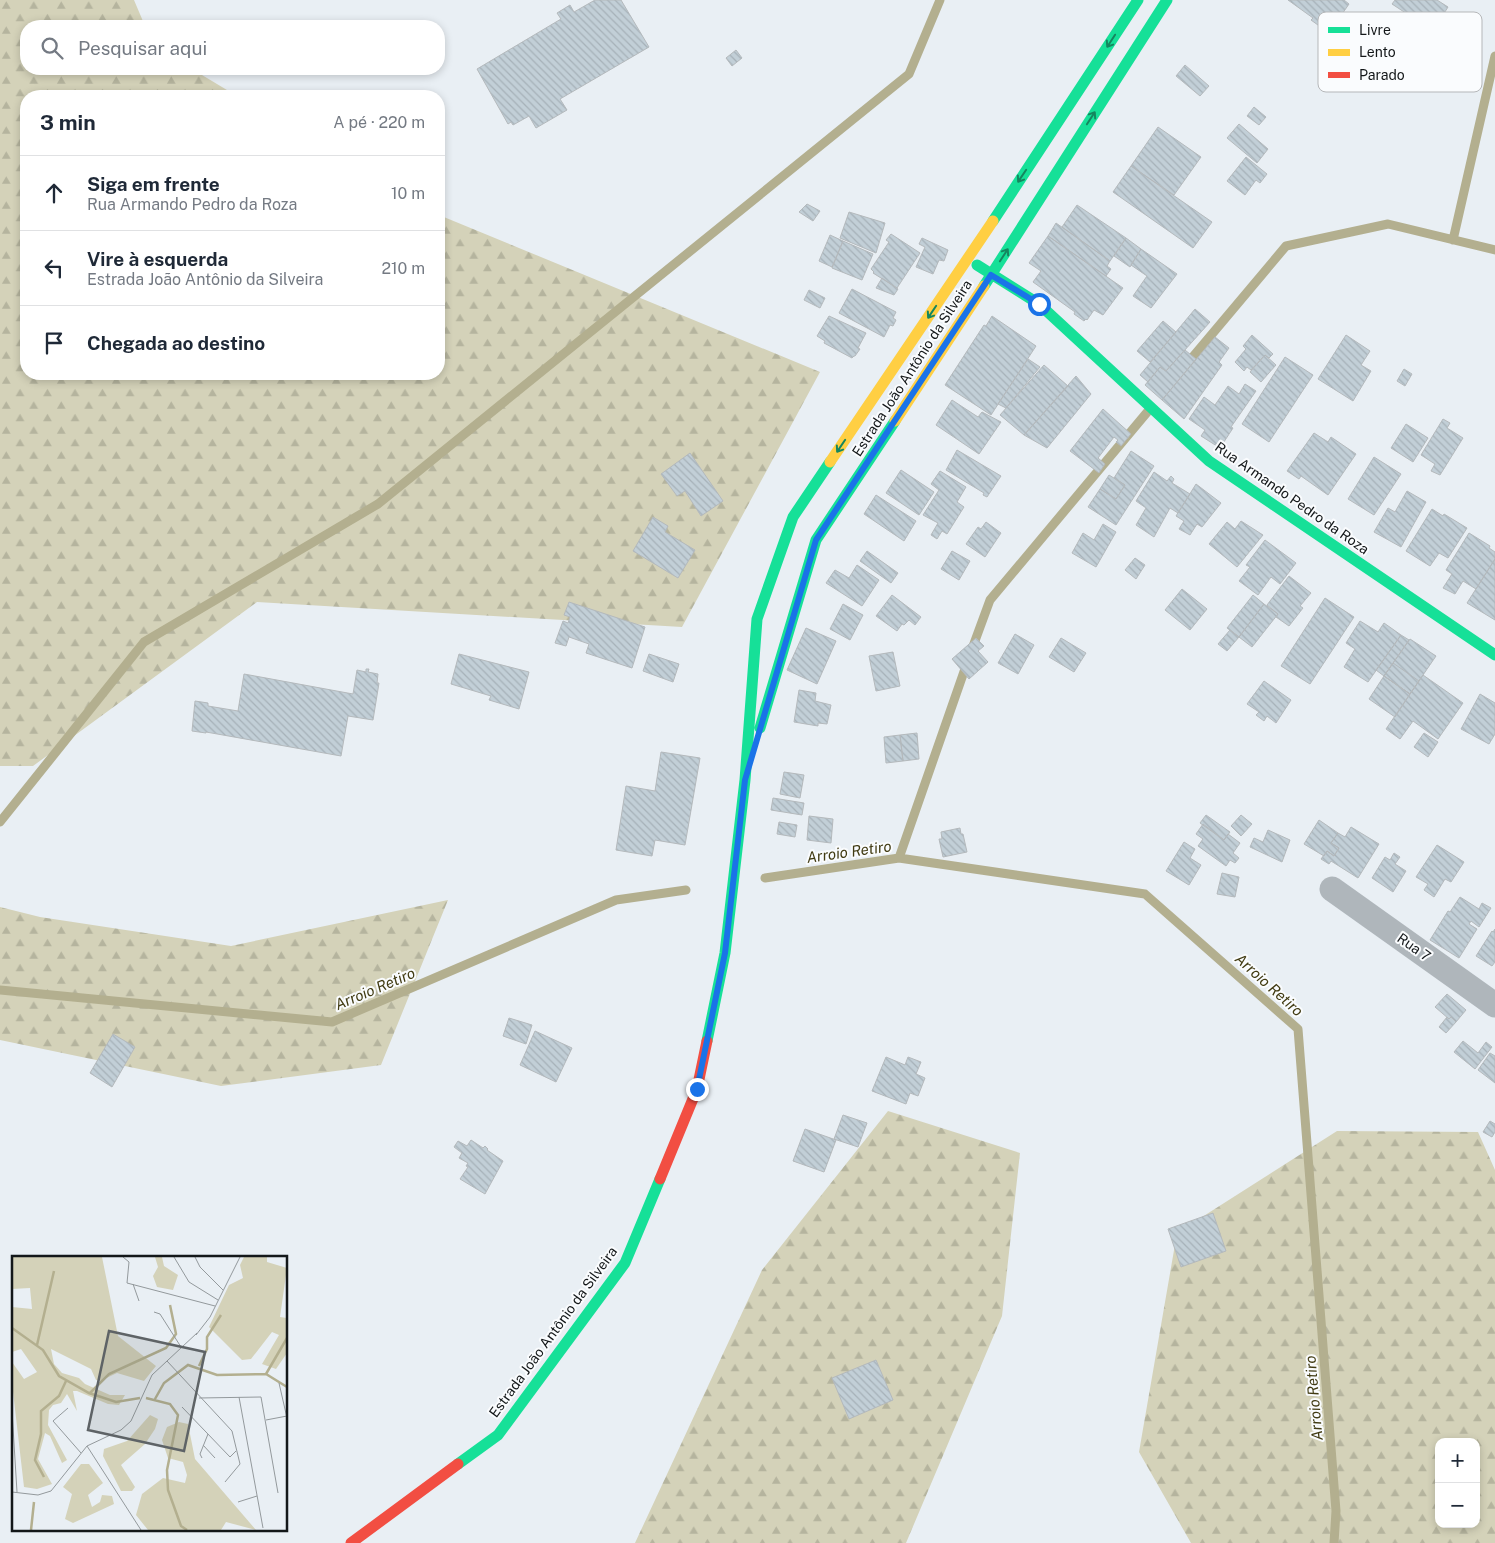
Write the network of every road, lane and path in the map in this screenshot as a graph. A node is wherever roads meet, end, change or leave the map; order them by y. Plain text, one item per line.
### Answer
1 (1138, 0) edge
2 (1167, 0) edge
3 (968, 259) junction
4 (991, 275) junction
5 (1495, 655) edge
6 (745, 780) junction
7 (1332, 890) dead end
8 (1495, 1005) edge
9 (351, 1543) edge

1 -> 3 main road, Estrada João Antônio da Silveira
4 -> 2 main road, Estrada João Antônio da Silveira
3 - 4 main road, Rua Armando Pedro da Roza
3 -> 6 main road, Estrada João Antônio da Silveira
4 - 5 main road, Rua Armando Pedro da Roza
4 - 6 main road, Estrada João Antônio da Silveira
6 - 9 main road, Estrada João Antônio da Silveira
7 - 8 street, Rua 7

